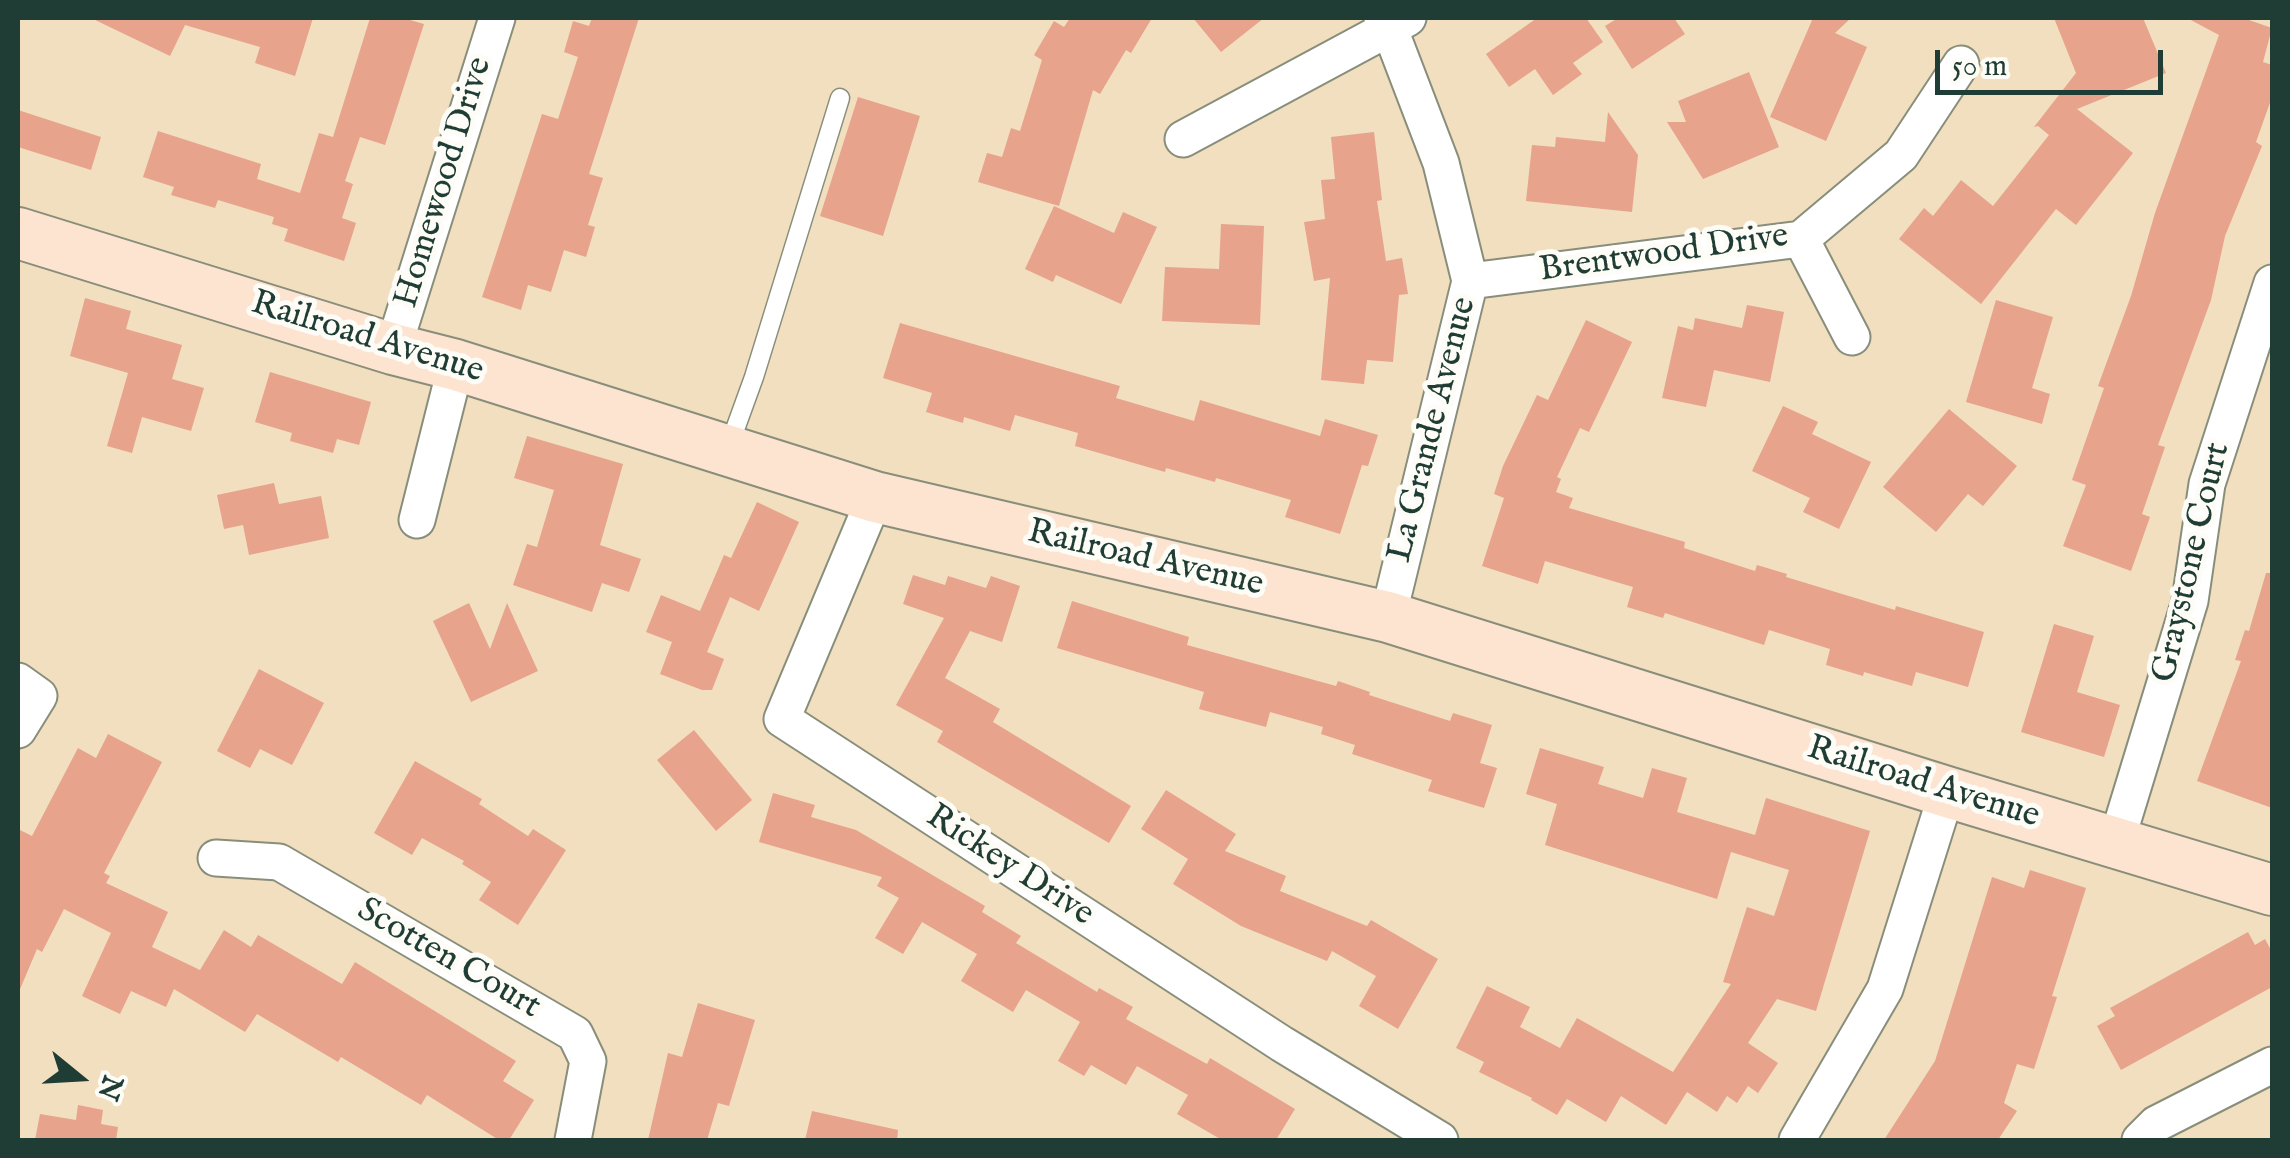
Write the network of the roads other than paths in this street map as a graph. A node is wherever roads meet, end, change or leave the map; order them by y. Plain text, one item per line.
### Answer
1 (496, 18) edge
2 (1393, 21) edge
3 (1961, 64) dead end
4 (840, 98) dead end
5 (1183, 139) dead end
6 (18, 232) edge
7 (1801, 239) junction
8 (1470, 281) junction
9 (2272, 283) edge
10 (1852, 337) dead end
11 (393, 349) junction
12 (456, 365) junction
13 (727, 451) junction
14 (875, 498) junction
15 (417, 520) dead end
16 (1388, 617) junction
17 (28, 688) edge
18 (18, 730) edge
19 (1947, 792) junction
20 (2116, 843) junction
21 (216, 858) dead end
22 (2272, 890) edge
23 (2272, 1065) edge
24 (574, 1140) edge
25 (1440, 1140) edge
26 (1797, 1140) edge
27 (2140, 1140) edge

1 - 11 street, Homewood Drive
2 - 5 street
2 - 8 street, La Grande Avenue
3 - 7 street, Brentwood Drive
4 - 13 lane
6 - 11 street, Railroad Avenue
7 - 8 street, Brentwood Drive
7 - 10 street
8 - 16 street, La Grande Avenue
9 - 20 street, Graystone Court
11 - 12 street, Railroad Avenue
12 - 13 street, Railroad Avenue
12 - 15 street
13 - 14 street, Railroad Avenue
14 - 16 street, Railroad Avenue
14 - 25 street, Rickey Drive
16 - 19 street, Railroad Avenue
17 - 18 street
19 - 20 street, Railroad Avenue
19 - 26 street
20 - 22 street, Railroad Avenue
21 - 24 street, Scotten Court
23 - 27 street

